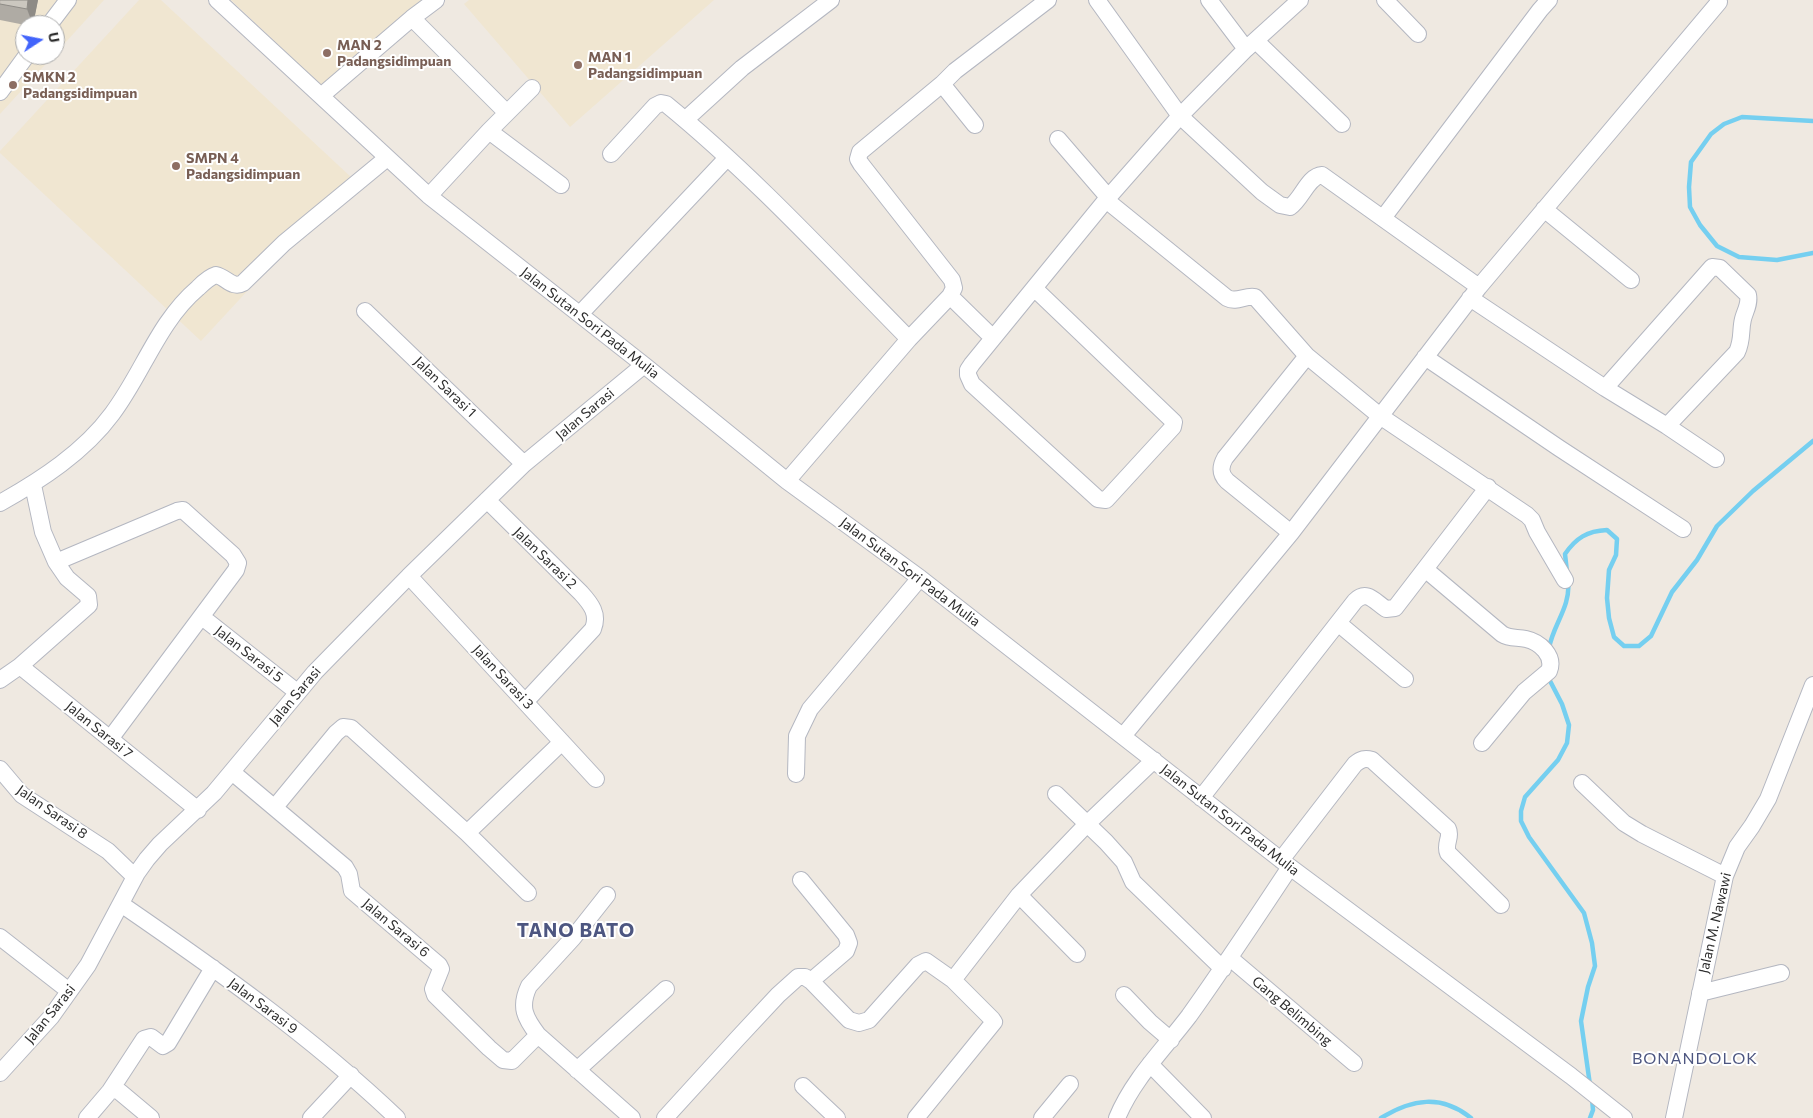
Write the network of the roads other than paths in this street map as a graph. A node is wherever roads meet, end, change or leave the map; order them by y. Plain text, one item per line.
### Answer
1 (68, 0) edge
2 (217, 0) edge
3 (436, 0) edge
4 (831, 0) edge
5 (1048, 0) edge
6 (1097, 0) edge
7 (1209, 0) edge
8 (1300, 0) edge
9 (1385, 0) edge
10 (1719, 2) dead end
11 (1540, 3) edge
12 (57, 15) edge
13 (412, 18) junction
14 (1418, 34) dead end
15 (1251, 45) junction
16 (20, 65) edge
17 (942, 84) junction
18 (532, 88) dead end
19 (0, 92) edge
20 (321, 96) junction
21 (507, 113) junction
22 (1180, 116) junction
23 (685, 120) junction
24 (1342, 124) dead end
25 (975, 125) dead end
26 (489, 131) junction
27 (1058, 139) dead end
28 (611, 154) dead end
29 (387, 158) junction
30 (727, 158) junction
31 (561, 185) dead end
32 (429, 196) junction
33 (1107, 199) junction
34 (1544, 209) junction
35 (1383, 218) junction
36 (1631, 280) dead end
37 (1034, 288) junction
38 (1474, 292) junction
39 (950, 296) junction
40 (365, 311) dead end
41 (580, 314) junction
42 (993, 338) junction
43 (909, 339) junction
44 (1307, 356) junction
45 (1425, 357) junction
46 (644, 365) junction
47 (1605, 388) junction
48 (1380, 416) junction
49 (1667, 426) junction
50 (1716, 459) dead end
51 (524, 464) junction
52 (787, 481) junction
53 (33, 485) junction
54 (1488, 487) junction
55 (487, 500) junction
56 (0, 503) edge
57 (1683, 529) dead end
58 (1291, 533) junction
59 (56, 562) junction
60 (1425, 569) junction
61 (409, 576) junction
62 (920, 578) junction
63 (1565, 580) dead end
64 (202, 617) junction
65 (1338, 623) junction
66 (20, 666) junction
67 (1405, 679) dead end
68 (0, 680) edge
69 (1813, 685) edge
70 (297, 692) junction
71 (525, 702) junction
72 (1123, 736) junction
73 (110, 739) junction
74 (562, 742) junction
75 (1482, 743) dead end
76 (1154, 760) junction
77 (0, 769) edge
78 (232, 772) junction
79 (796, 774) dead end
80 (596, 779) dead end
81 (1582, 783) dead end
82 (1056, 794) dead end
83 (1201, 798) junction
84 (275, 808) junction
85 (198, 810) junction
86 (1087, 824) junction
87 (467, 834) junction
88 (1285, 864) junction
89 (1725, 876) junction
90 (135, 877) junction
91 (801, 880) dead end
92 (528, 894) dead end
93 (607, 895) dead end
94 (1019, 895) junction
95 (121, 904) junction
96 (1501, 905) dead end
97 (0, 938) edge
98 (1077, 954) dead end
99 (1227, 964) junction
100 (213, 968) junction
101 (1781, 973) dead end
102 (953, 980) junction
103 (811, 982) junction
104 (666, 989) dead end
105 (69, 991) junction
106 (1700, 992) junction
107 (1124, 995) dead end
108 (538, 1035) junction
109 (1171, 1040) junction
110 (1150, 1064) junction
111 (1354, 1064) dead end
112 (577, 1070) junction
113 (0, 1073) edge
114 (351, 1075) junction
115 (1070, 1084) dead end
116 (803, 1086) dead end
117 (110, 1091) junction
118 (87, 1118) edge
119 (151, 1118) edge
120 (311, 1118) edge
121 (397, 1118) edge
122 (632, 1118) edge
123 (665, 1118) edge
124 (837, 1118) edge
125 (916, 1118) edge
126 (1042, 1118) edge
127 (1117, 1118) edge
128 (1203, 1118) edge
129 (1624, 1118) edge
130 (1674, 1118) edge

1 - 12 street
2 - 20 street, Jalan Sutan Sori Pada Mulia
3 - 13 street
4 - 23 street
5 - 17 street
6 - 22 street
7 - 15 street
8 - 15 street
9 - 14 street
10 - 34 street
11 - 35 street
13 - 20 street
13 - 21 street
15 - 22 street
15 - 24 street
16 - 19 street
17 - 25 street
17 - 39 street
18 - 21 street
20 - 29 street, Jalan Sutan Sori Pada Mulia
21 - 26 street
22 - 33 street
22 - 35 street
23 - 28 street
23 - 30 street
26 - 31 street
26 - 32 street
27 - 33 street
29 - 32 street, Jalan Sutan Sori Pada Mulia
29 - 53 street
30 - 41 street
30 - 43 street
32 - 41 street, Jalan Sutan Sori Pada Mulia
33 - 37 street
33 - 44 street
34 - 36 street
34 - 38 street
35 - 38 street
37 - 42 street
37 - 42 street
38 - 45 street
38 - 47 street
39 - 42 street
39 - 43 street
40 - 51 street, Jalan Sarasi 1
41 - 46 street, Jalan Sutan Sori Pada Mulia
43 - 52 street
44 - 48 street
44 - 58 street
45 - 48 street
45 - 57 street
46 - 51 street, Jalan Sarasi
46 - 52 street, Jalan Sutan Sori Pada Mulia
47 - 49 street
47 - 49 street
48 - 54 street
48 - 58 street
49 - 50 street
51 - 55 street, Jalan Sarasi
52 - 62 street, Jalan Sutan Sori Pada Mulia
53 - 56 street
53 - 59 street
54 - 60 street
54 - 63 street
55 - 61 street, Jalan Sarasi
55 - 71 street, Jalan Sarasi 2
58 - 72 street
59 - 64 street
59 - 66 street
60 - 65 street
60 - 75 street
61 - 70 street, Jalan Sarasi
61 - 71 street, Jalan Sarasi 3
62 - 72 street, Jalan Sutan Sori Pada Mulia
62 - 79 street
64 - 70 street, Jalan Sarasi 5
64 - 73 street
65 - 67 street
65 - 83 street
66 - 68 street
66 - 73 street, Jalan Sarasi 7
69 - 89 street, Jalan M. Nawawi
70 - 78 street, Jalan Sarasi
71 - 74 street, Jalan Sarasi 3
72 - 76 street, Jalan Sutan Sori Pada Mulia
73 - 85 street, Jalan Sarasi 7
74 - 80 street, Jalan Sarasi 3
74 - 87 street
76 - 83 street, Jalan Sutan Sori Pada Mulia
76 - 86 street
77 - 90 street, Jalan Sarasi 8
78 - 84 street, Jalan Sarasi 6
78 - 85 street, Jalan Sarasi
81 - 89 street
82 - 86 street, Gang Belimbing
83 - 88 street, Jalan Sutan Sori Pada Mulia
84 - 87 street
84 - 108 street, Jalan Sarasi 6
85 - 90 street, Jalan Sarasi
86 - 94 street
86 - 99 street, Gang Belimbing
87 - 92 street
88 - 96 street
88 - 99 street
88 - 129 street, Jalan Sutan Sori Pada Mulia
89 - 106 street, Jalan M. Nawawi
90 - 95 street, Jalan Sarasi
91 - 103 street
93 - 108 street
94 - 98 street
94 - 102 street
95 - 100 street, Jalan Sarasi 9
95 - 105 street, Jalan Sarasi
97 - 105 street
99 - 109 street
99 - 111 street, Gang Belimbing
100 - 114 street, Jalan Sarasi 9
100 - 117 street
101 - 106 street
102 - 103 street
102 - 125 street
103 - 123 street
104 - 112 street
105 - 113 street, Jalan Sarasi
106 - 130 street, Jalan M. Nawawi
107 - 109 street
108 - 112 street
109 - 110 street
110 - 127 street
110 - 128 street
112 - 122 street
114 - 120 street
114 - 121 street, Jalan Sarasi 9
115 - 126 street
116 - 124 street
117 - 118 street
117 - 119 street

